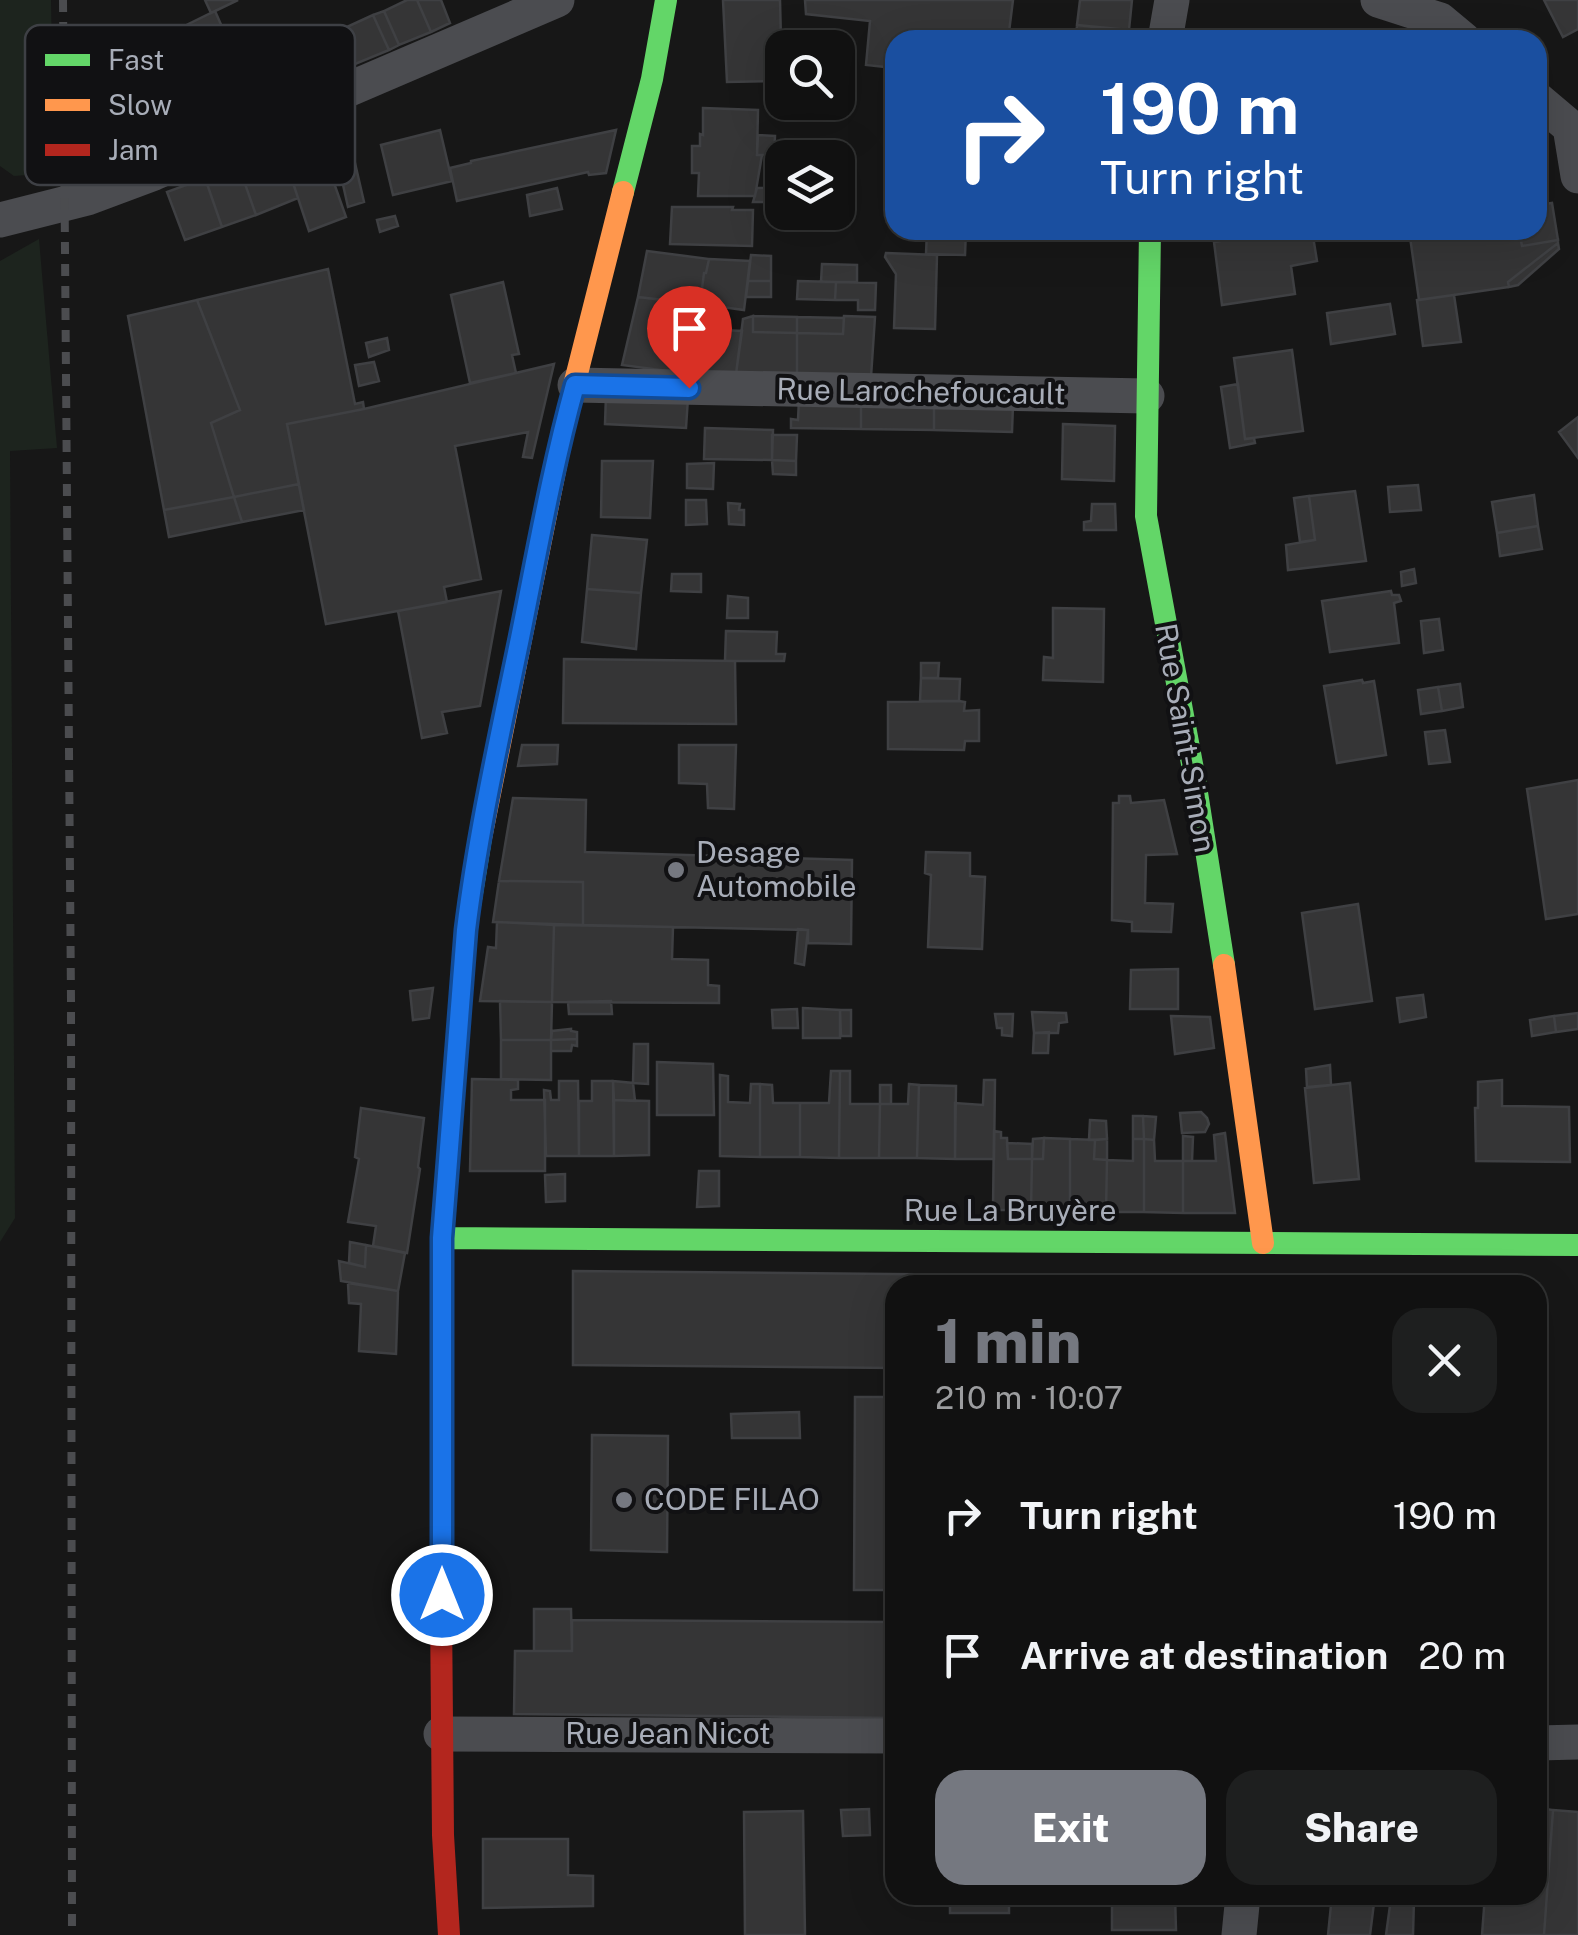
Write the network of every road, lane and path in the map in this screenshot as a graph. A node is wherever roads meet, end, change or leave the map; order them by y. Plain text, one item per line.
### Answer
1 (557, 0) edge
2 (666, 0) edge
3 (1172, 0) edge
4 (1378, 0) edge
5 (1168, 30) edge
6 (1452, 30) edge
7 (355, 87) edge
8 (1547, 108) edge
9 (1578, 176) edge
10 (122, 185) edge
11 (0, 220) edge
12 (1150, 240) edge
13 (575, 385) junction
14 (1148, 396) junction
15 (442, 1238) junction
16 (1263, 1243) junction
17 (1578, 1245) edge
18 (441, 1734) junction
19 (885, 1736) edge
20 (1578, 1742) edge
21 (1547, 1743) edge
22 (1242, 1905) edge
23 (449, 1935) edge
24 (1239, 1935) edge

1 - 7 street
2 - 13 street
3 - 5 street
4 - 6 street
8 - 9 street
10 - 11 street
12 - 14 street, Rue Saint-Simon
13 - 14 street, Rue Larochefoucault
13 - 15 street
14 - 16 street, Rue Saint-Simon
15 - 16 street, Rue La Bruyère
15 - 18 street
16 - 17 street, Rue La Bruyère
18 - 19 street, Rue Jean Nicot
18 - 23 street
20 - 21 street
22 - 24 street

